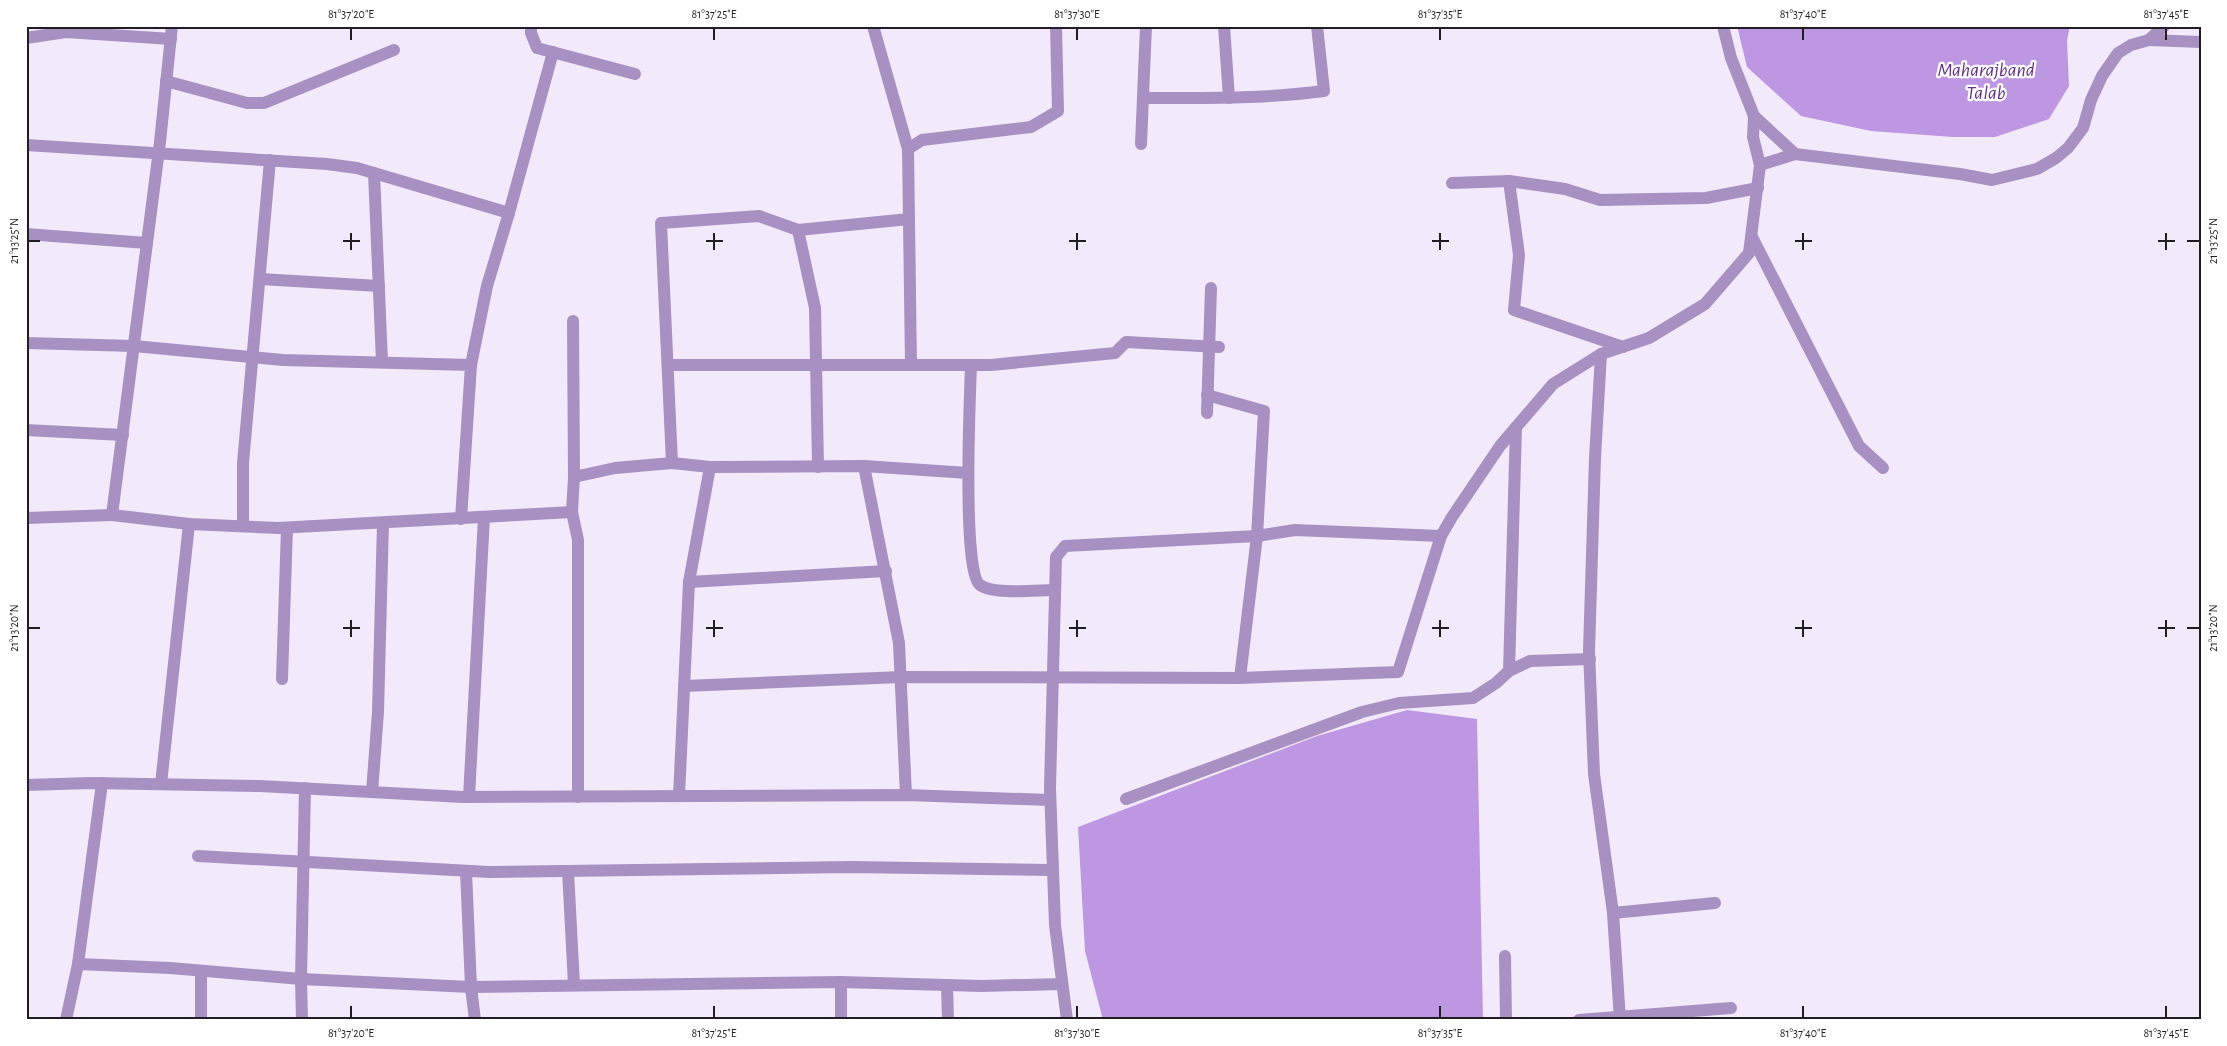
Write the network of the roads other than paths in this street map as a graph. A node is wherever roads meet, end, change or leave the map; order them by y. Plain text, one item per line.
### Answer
1 (531, 26) edge
2 (873, 26) edge
3 (1056, 26) edge
4 (1146, 26) edge
5 (1224, 26) edge
6 (1317, 26) edge
7 (1724, 26) edge
8 (2164, 26) edge
9 (172, 33) edge
10 (26, 38) edge
11 (2149, 40) junction
12 (2201, 42) edge
13 (394, 50) dead end
14 (553, 52) junction
15 (635, 74) dead end
16 (166, 81) junction
17 (1143, 98) junction
18 (1229, 98) junction
19 (1754, 116) junction
20 (26, 144) edge
21 (1141, 144) dead end
22 (908, 149) junction
23 (159, 152) junction
24 (1795, 154) junction
25 (270, 160) junction
26 (1760, 166) junction
27 (374, 173) junction
28 (1509, 181) junction
29 (1452, 183) dead end
30 (1758, 188) junction
31 (509, 213) junction
32 (909, 219) junction
33 (798, 230) junction
34 (26, 234) edge
35 (1751, 236) junction
36 (147, 243) junction
37 (260, 279) junction
38 (379, 286) junction
39 (1211, 288) dead end
40 (573, 321) dead end
41 (26, 343) edge
42 (134, 346) junction
43 (1214, 346) junction
44 (1623, 347) junction
45 (1601, 354) junction
46 (253, 357) junction
47 (382, 362) junction
48 (471, 364) junction
49 (668, 365) junction
50 (911, 365) junction
51 (971, 365) junction
52 (815, 366) junction
53 (1207, 395) junction
54 (1207, 413) dead end
55 (1516, 427) junction
56 (26, 430) edge
57 (123, 435) junction
58 (672, 463) junction
59 (818, 466) junction
60 (864, 466) junction
61 (710, 467) junction
62 (1883, 468) dead end
63 (968, 473) junction
64 (574, 477) junction
65 (572, 512) junction
66 (112, 515) junction
67 (484, 517) junction
68 (26, 518) edge
69 (461, 519) junction
70 (383, 523) junction
71 (189, 524) junction
72 (242, 526) junction
73 (287, 528) junction
74 (1257, 536) junction
75 (1441, 536) junction
76 (886, 570) junction
77 (689, 582) junction
78 (1055, 590) junction
79 (1590, 659) junction
80 (1509, 671) junction
81 (901, 677) junction
82 (1053, 678) junction
83 (1240, 678) junction
84 (282, 679) dead end
85 (684, 686) junction
86 (102, 783) junction
87 (161, 784) junction
88 (26, 785) edge
89 (305, 788) junction
90 (372, 792) junction
91 (679, 796) junction
92 (906, 796) junction
93 (469, 797) junction
94 (578, 797) junction
95 (1126, 799) dead end
96 (1050, 800) junction
97 (198, 856) dead end
98 (303, 861) junction
99 (1052, 870) junction
100 (466, 871) junction
101 (568, 871) junction
102 (1714, 903) dead end
103 (1613, 913) junction
104 (1505, 956) dead end
105 (78, 964) junction
106 (202, 971) junction
107 (301, 979) junction
108 (840, 982) junction
109 (1062, 984) junction
110 (574, 985) junction
111 (947, 985) junction
112 (471, 987) junction
113 (1731, 1008) dead end
114 (1620, 1018) edge
115 (66, 1020) edge
116 (201, 1020) edge
117 (302, 1020) edge
118 (475, 1020) edge
119 (841, 1020) edge
120 (948, 1020) edge
121 (1067, 1020) edge
122 (1506, 1020) edge
123 (1579, 1020) edge

1 - 14 street
2 - 22 street
3 - 22 street
4 - 17 street
5 - 18 street
6 - 18 street
7 - 19 street
8 - 11 street
9 - 10 street
9 - 16 street
11 - 12 street
11 - 24 street
13 - 16 street
14 - 15 street
14 - 31 street
16 - 23 street
17 - 18 street
17 - 21 street
19 - 24 street
19 - 26 street
20 - 23 street
22 - 32 street
23 - 25 street
23 - 36 street
24 - 26 street
25 - 27 street
25 - 37 street
26 - 30 street
27 - 31 street
27 - 38 street
28 - 29 street
28 - 30 street
28 - 44 street
30 - 35 street
31 - 48 street
32 - 33 street
32 - 50 street
33 - 49 street
33 - 52 street
34 - 36 street
35 - 44 street
35 - 62 street
36 - 42 street
37 - 38 street
37 - 46 street
38 - 47 street
39 - 43 street
40 - 64 street
41 - 42 street
42 - 46 street
42 - 57 street
43 - 51 street
43 - 53 street
44 - 45 street
45 - 55 street
45 - 79 street
46 - 47 street
46 - 72 street
47 - 48 street
48 - 69 street
49 - 52 street
49 - 58 street
50 - 51 street
50 - 52 street
51 - 63 street
52 - 59 street
53 - 54 street
53 - 74 street
55 - 75 street
55 - 80 street
56 - 57 street
57 - 66 street
58 - 61 street
58 - 64 street
59 - 60 street
59 - 61 street
60 - 63 street
60 - 76 street
61 - 77 street
63 - 78 street
64 - 65 street
65 - 67 street
65 - 94 street
66 - 68 street
66 - 71 street
67 - 69 street
67 - 93 street
69 - 70 street
70 - 73 street
70 - 90 street
71 - 72 street
71 - 87 street
72 - 73 street
73 - 84 street
74 - 75 street
74 - 78 street
74 - 83 street
75 - 83 street
76 - 77 street
76 - 81 street
77 - 85 street
78 - 82 street
79 - 80 street
79 - 103 street
80 - 95 street
81 - 82 street
81 - 85 street
81 - 92 street
82 - 83 street
82 - 96 street
85 - 91 street
86 - 87 street
86 - 88 street
86 - 105 street
87 - 89 street
89 - 90 street
89 - 98 street
90 - 93 street
91 - 92 street
91 - 94 street
92 - 96 street
93 - 94 street
96 - 99 street
97 - 98 street
98 - 100 street
98 - 107 street
99 - 101 street
99 - 109 street
100 - 101 street
100 - 112 street
101 - 110 street
102 - 103 street
103 - 114 street
104 - 122 street
105 - 106 street
105 - 115 street
106 - 107 street
106 - 116 street
107 - 112 street
107 - 117 street
108 - 110 street
108 - 111 street
108 - 119 street
109 - 111 street
109 - 121 street
110 - 112 street
111 - 120 street
112 - 118 street
113 - 114 street
114 - 123 street

